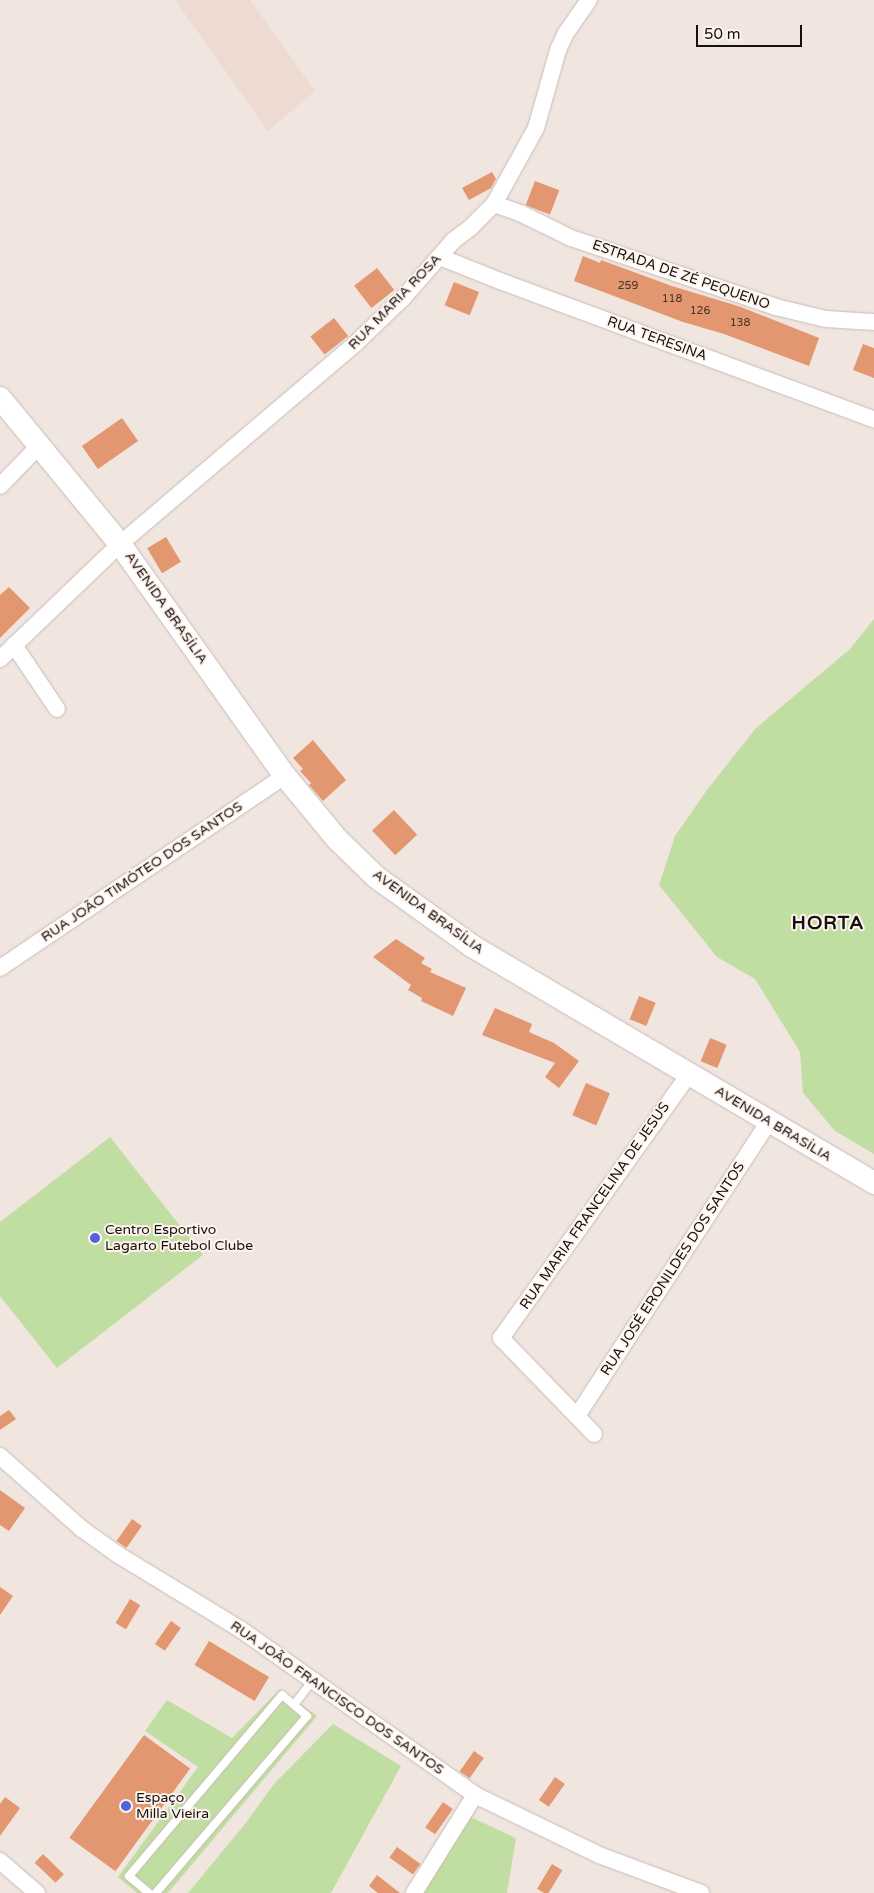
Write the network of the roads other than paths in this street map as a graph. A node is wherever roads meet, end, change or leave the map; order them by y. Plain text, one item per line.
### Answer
1 (588, 0) edge
2 (494, 204) junction
3 (440, 257) junction
4 (874, 322) edge
5 (0, 398) edge
6 (874, 419) edge
7 (39, 446) junction
8 (0, 486) edge
9 (120, 544) junction
10 (14, 645) junction
11 (0, 659) edge
12 (57, 709) dead end
13 (285, 776) junction
14 (0, 968) edge
15 (689, 1074) junction
16 (769, 1122) junction
17 (874, 1183) edge
18 (577, 1416) junction
19 (594, 1434) dead end
20 (0, 1456) edge
21 (312, 1680) junction
22 (294, 1705) junction
23 (475, 1794) junction
24 (0, 1861) edge
25 (36, 1893) edge
26 (149, 1893) edge
27 (156, 1893) edge
28 (414, 1893) edge
29 (702, 1893) edge

1 - 2 street, RUA MARIA ROSA
2 - 3 street, RUA MARIA ROSA
2 - 4 street, ESTRADA DE ZÉ PEQUENO
3 - 6 street, RUA TERESINA
3 - 9 street, RUA MARIA ROSA
5 - 7 main road, AVENIDA BRASÍLIA
7 - 8 street
7 - 9 main road, AVENIDA BRASÍLIA
9 - 10 street, RUA MARIA ROSA
9 - 13 main road, AVENIDA BRASÍLIA
10 - 11 street, RUA MARIA ROSA
10 - 12 street
13 - 14 street, RUA JOÃO TIMÓTEO DOS SANTOS
13 - 15 main road, AVENIDA BRASÍLIA
15 - 16 main road, AVENIDA BRASÍLIA
15 - 18 street, RUA MARIA FRANCELINA DE JESUS
16 - 17 main road, AVENIDA BRASÍLIA
16 - 18 street, RUA JOSÉ ERONILDES DOS SANTOS
18 - 19 street
20 - 21 street, RUA JOÃO FRANCISCO DOS SANTOS
21 - 22 lane
21 - 23 street, RUA JOÃO FRANCISCO DOS SANTOS
22 - 26 lane
22 - 27 lane
23 - 28 street
23 - 29 street, RUA JOÃO FRANCISCO DOS SANTOS
24 - 25 street

